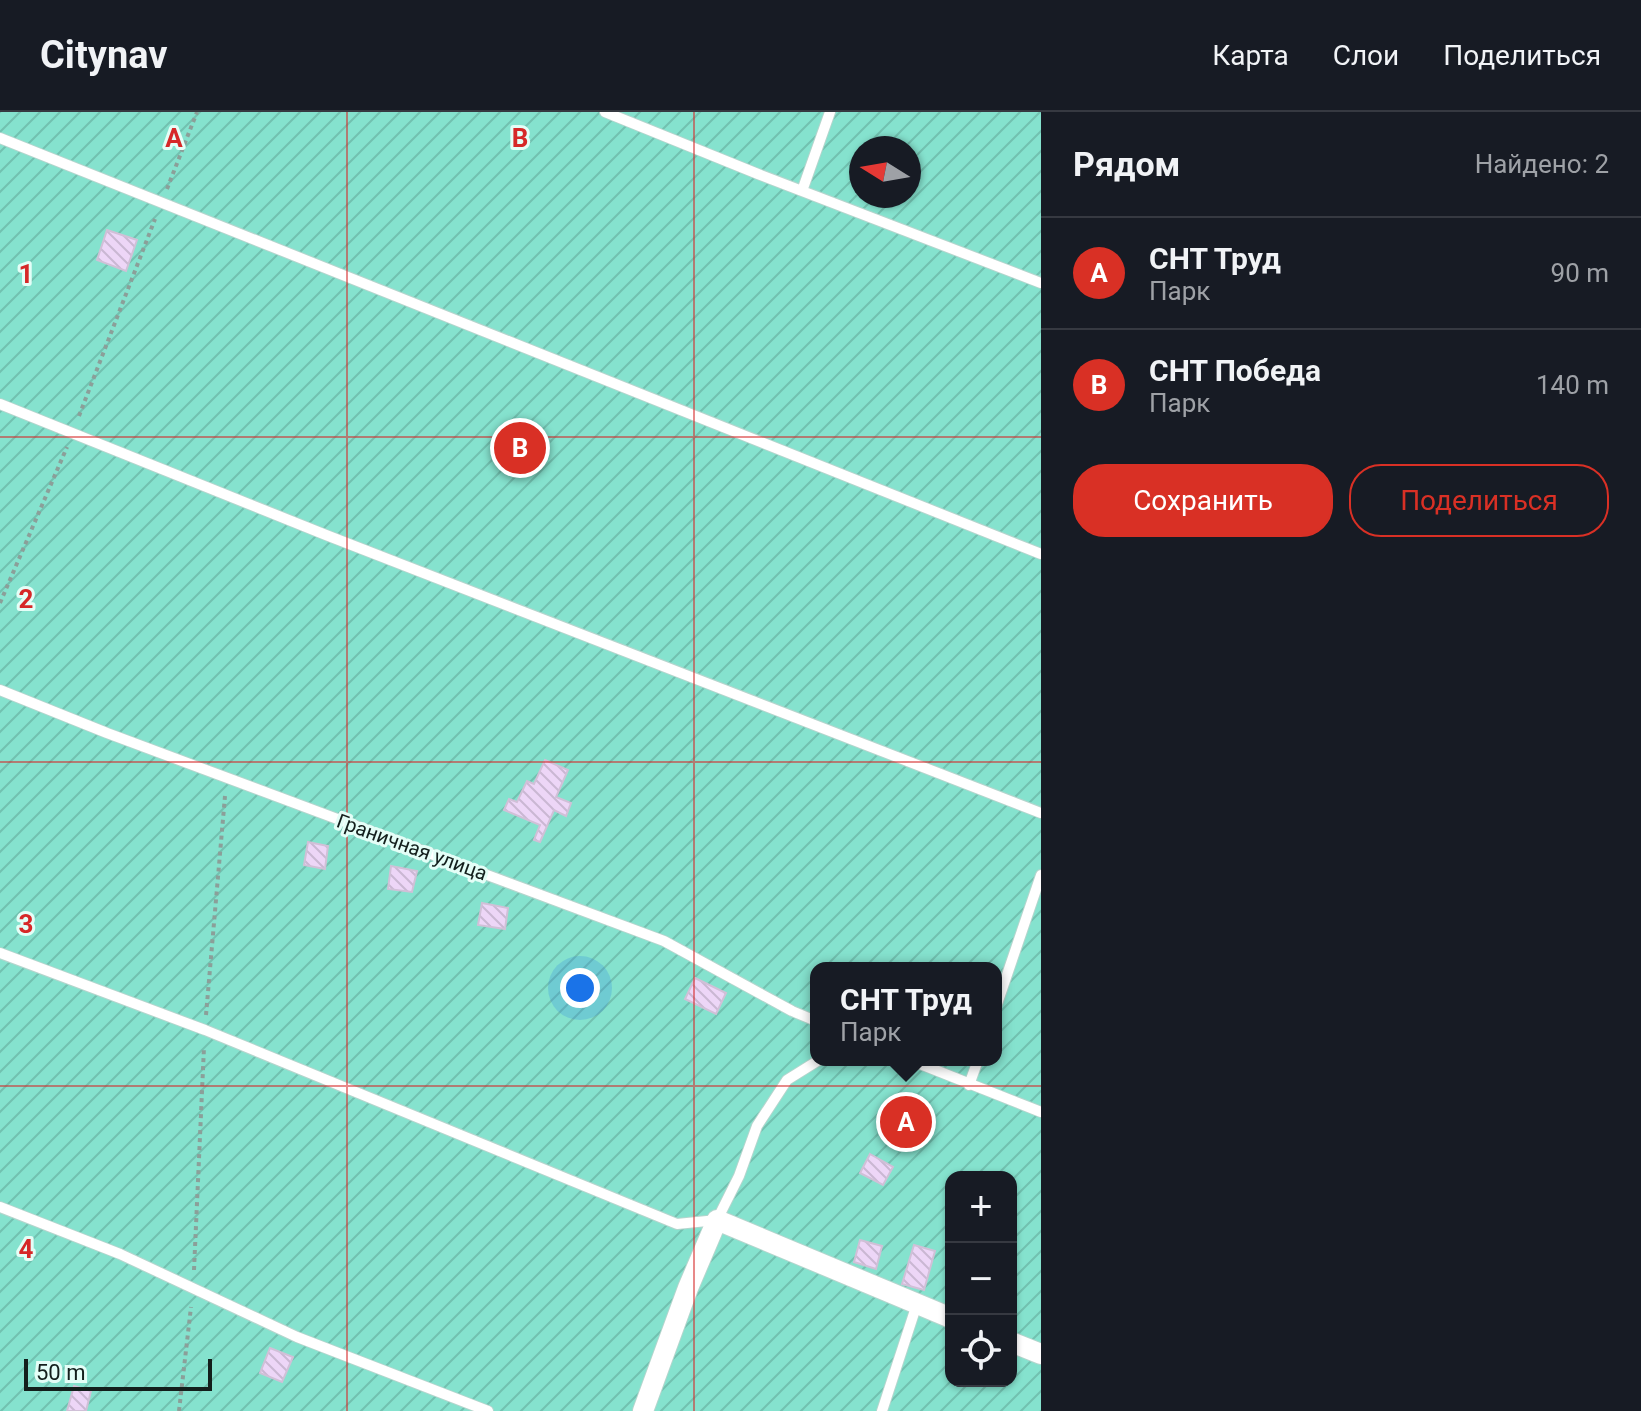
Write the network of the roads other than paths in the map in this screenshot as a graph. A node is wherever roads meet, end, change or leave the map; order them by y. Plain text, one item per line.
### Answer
1 (605, 112) edge
2 (830, 112) edge
3 (0, 138) edge
4 (802, 191) junction
5 (1041, 283) edge
6 (0, 404) edge
7 (1041, 554) edge
8 (0, 690) edge
9 (1041, 813) edge
10 (1041, 875) edge
11 (0, 953) edge
12 (1002, 989) edge
13 (810, 1018) edge
14 (810, 1066) edge
15 (924, 1066) edge
16 (976, 1066) edge
17 (969, 1085) junction
18 (1041, 1112) edge
19 (0, 1207) edge
20 (717, 1220) junction
21 (917, 1304) junction
22 (945, 1316) edge
23 (1017, 1344) edge
24 (1041, 1354) edge
25 (488, 1411) edge
26 (643, 1411) edge
27 (882, 1411) edge

1 - 4 lane
2 - 4 lane
3 - 7 lane
4 - 5 lane
6 - 9 lane
8 - 13 lane, Граничная улица
10 - 12 lane
11 - 20 lane
14 - 20 lane
15 - 17 lane
16 - 17 lane
17 - 18 lane
19 - 25 lane
20 - 21 street
20 - 26 street
21 - 22 street
21 - 27 lane
23 - 24 street

